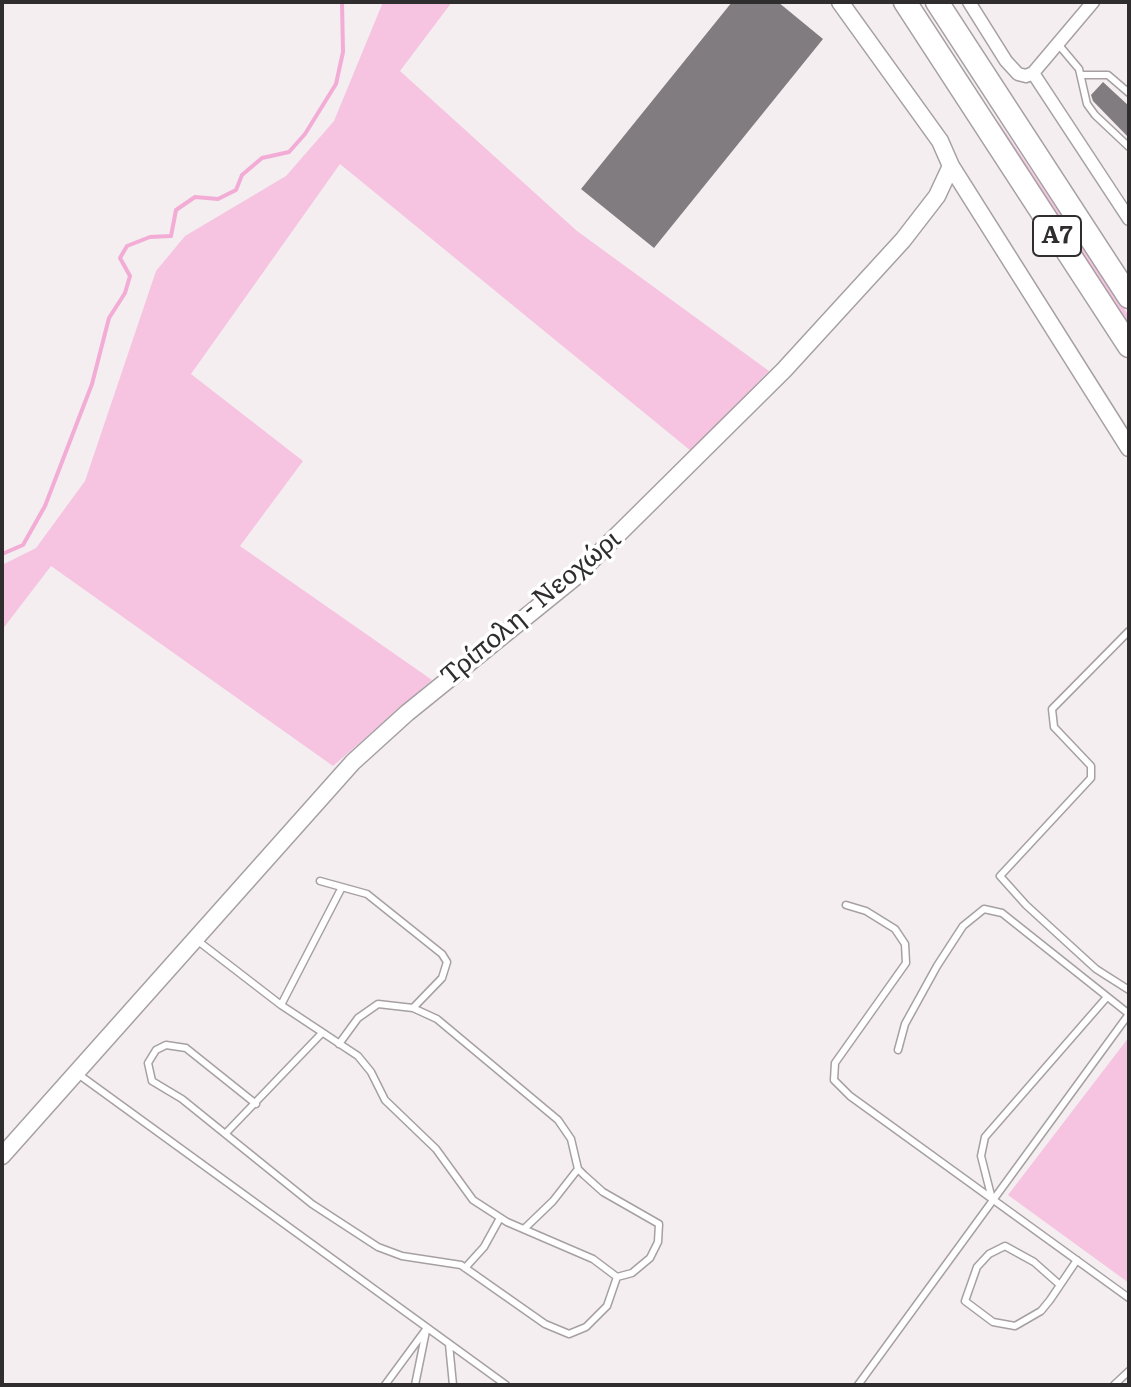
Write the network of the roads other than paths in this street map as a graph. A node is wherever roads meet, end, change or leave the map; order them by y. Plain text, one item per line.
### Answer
1 (840, 2) edge
2 (905, 2) edge
3 (937, 2) edge
4 (969, 2) edge
5 (1093, 2) edge
6 (1058, 44) junction
7 (1033, 73) junction
8 (1081, 75) junction
9 (1129, 93) edge
10 (1129, 147) edge
11 (951, 166) junction
12 (1129, 219) edge
13 (1129, 297) edge
14 (1129, 346) edge
15 (1129, 448) edge
16 (1129, 631) edge
17 (320, 881) dead end
18 (341, 889) junction
19 (846, 905) dead end
20 (195, 938) junction
21 (1129, 990) edge
22 (1107, 997) junction
23 (281, 1005) junction
24 (413, 1008) junction
25 (1129, 1014) edge
26 (322, 1033) junction
27 (339, 1044) junction
28 (898, 1050) dead end
29 (76, 1072) junction
30 (256, 1104) junction
31 (226, 1133) junction
32 (2, 1156) edge
33 (578, 1169) junction
34 (992, 1199) junction
35 (500, 1218) junction
36 (524, 1229) junction
37 (1077, 1260) junction
38 (465, 1268) junction
39 (617, 1277) junction
40 (1060, 1285) junction
41 (1129, 1298) edge
42 (427, 1328) junction
43 (449, 1344) junction
44 (1129, 1371) edge
45 (385, 1385) edge
46 (418, 1385) edge
47 (453, 1385) edge
48 (506, 1385) edge
49 (858, 1385) edge
50 (1114, 1385) edge

1 - 11 main road
2 - 14 highway, Α7
3 - 13 highway, Α7
4 - 7 street
5 - 6 street
6 - 7 street
6 - 8 lane
7 - 12 street
8 - 9 lane
8 - 10 lane
11 - 15 main road
11 - 20 main road, Τρίπολη - Νεοχώρι
16 - 21 lane
17 - 18 lane
18 - 23 lane
18 - 24 lane
19 - 34 lane
20 - 23 lane
20 - 29 main road, Τρίπολη - Νεοχώρι
22 - 25 lane
22 - 28 lane
22 - 34 lane
23 - 26 lane
24 - 27 lane
24 - 33 lane
25 - 34 lane
26 - 27 lane
26 - 30 lane
27 - 35 lane
29 - 32 main road, Τρίπολη - Νεοχώρι
29 - 42 lane
30 - 31 lane
30 - 31 lane
31 - 38 lane
33 - 36 lane
33 - 39 lane
34 - 37 lane
34 - 49 lane
35 - 36 lane
35 - 38 lane
36 - 39 lane
37 - 40 lane
37 - 41 lane
38 - 39 lane
40 - 40 lane
42 - 43 lane
42 - 45 lane
42 - 46 lane
43 - 47 lane
43 - 48 lane
44 - 50 lane

